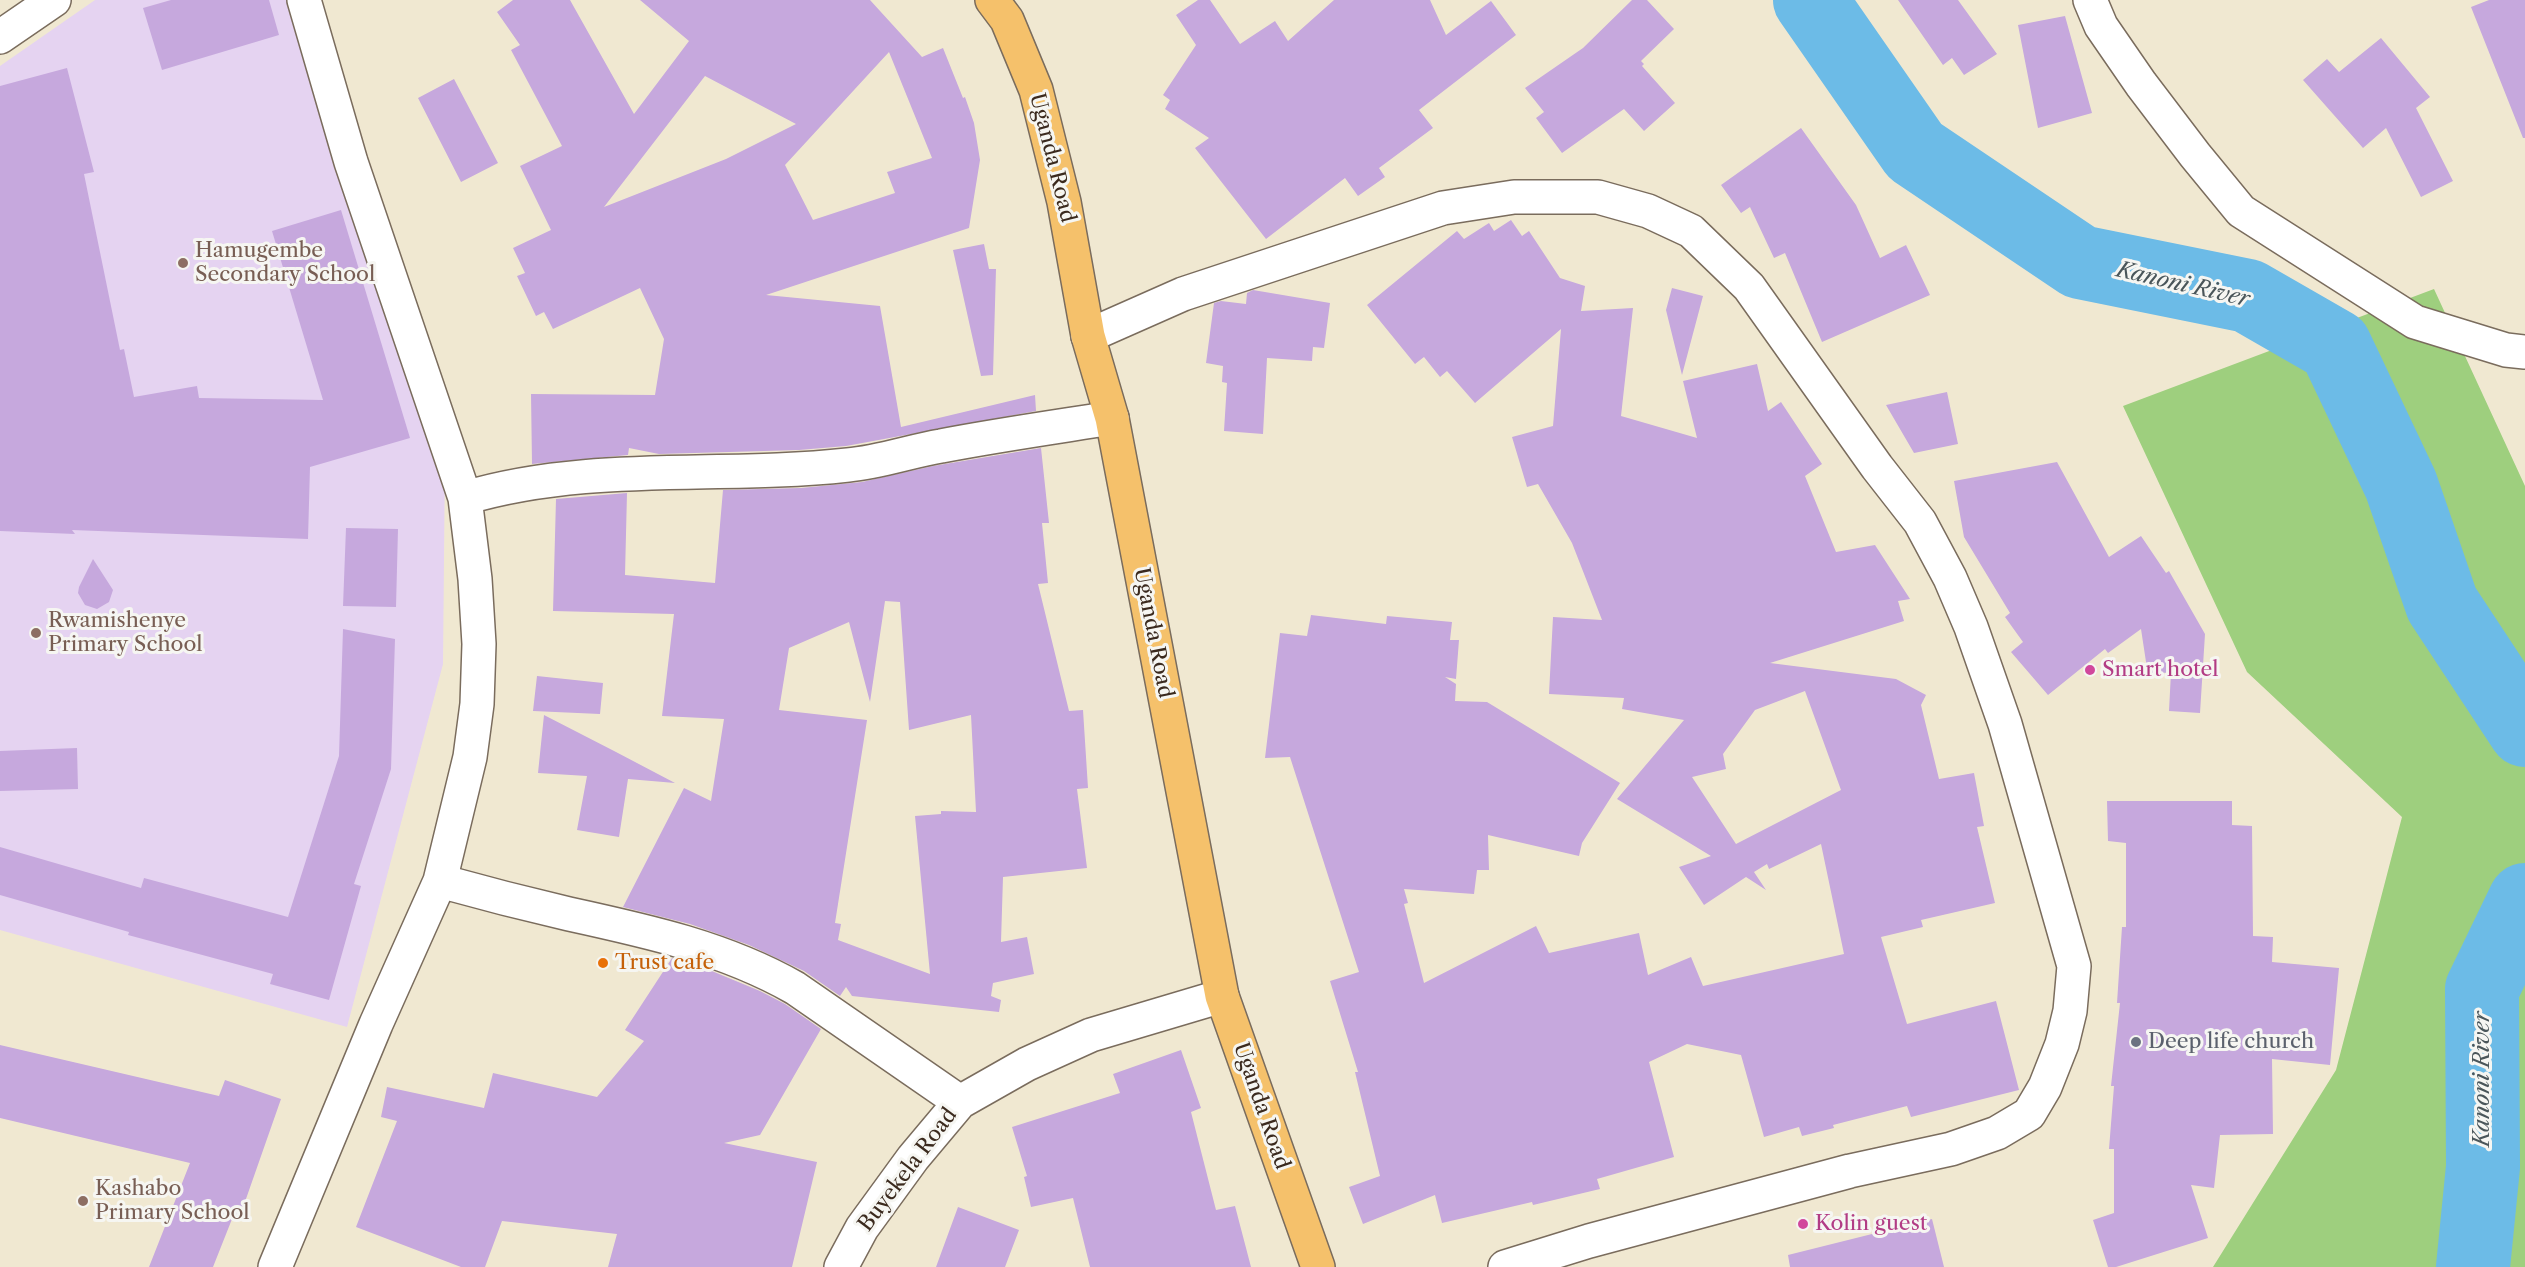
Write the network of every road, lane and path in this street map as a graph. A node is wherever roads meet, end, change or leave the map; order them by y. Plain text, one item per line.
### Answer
1 (54, 0) edge
2 (304, 0) edge
3 (992, 0) edge
4 (2090, 0) edge
5 (0, 37) edge
6 (1088, 336) junction
7 (2525, 352) edge
8 (1112, 418) junction
9 (465, 498) junction
10 (440, 882) junction
11 (1222, 996) junction
12 (960, 1102) junction
13 (275, 1267) edge
14 (841, 1267) edge
15 (1318, 1267) edge
16 (1505, 1267) edge

1 - 5 street
2 - 9 street
3 - 6 main road, Uganda Road
4 - 7 street
6 - 8 main road, Uganda Road
6 - 16 street
8 - 9 street
8 - 11 main road, Uganda Road
9 - 10 street
10 - 12 street
10 - 13 street
11 - 12 street, Buyekela Road
11 - 15 main road, Uganda Road
12 - 14 street, Buyekela Road

